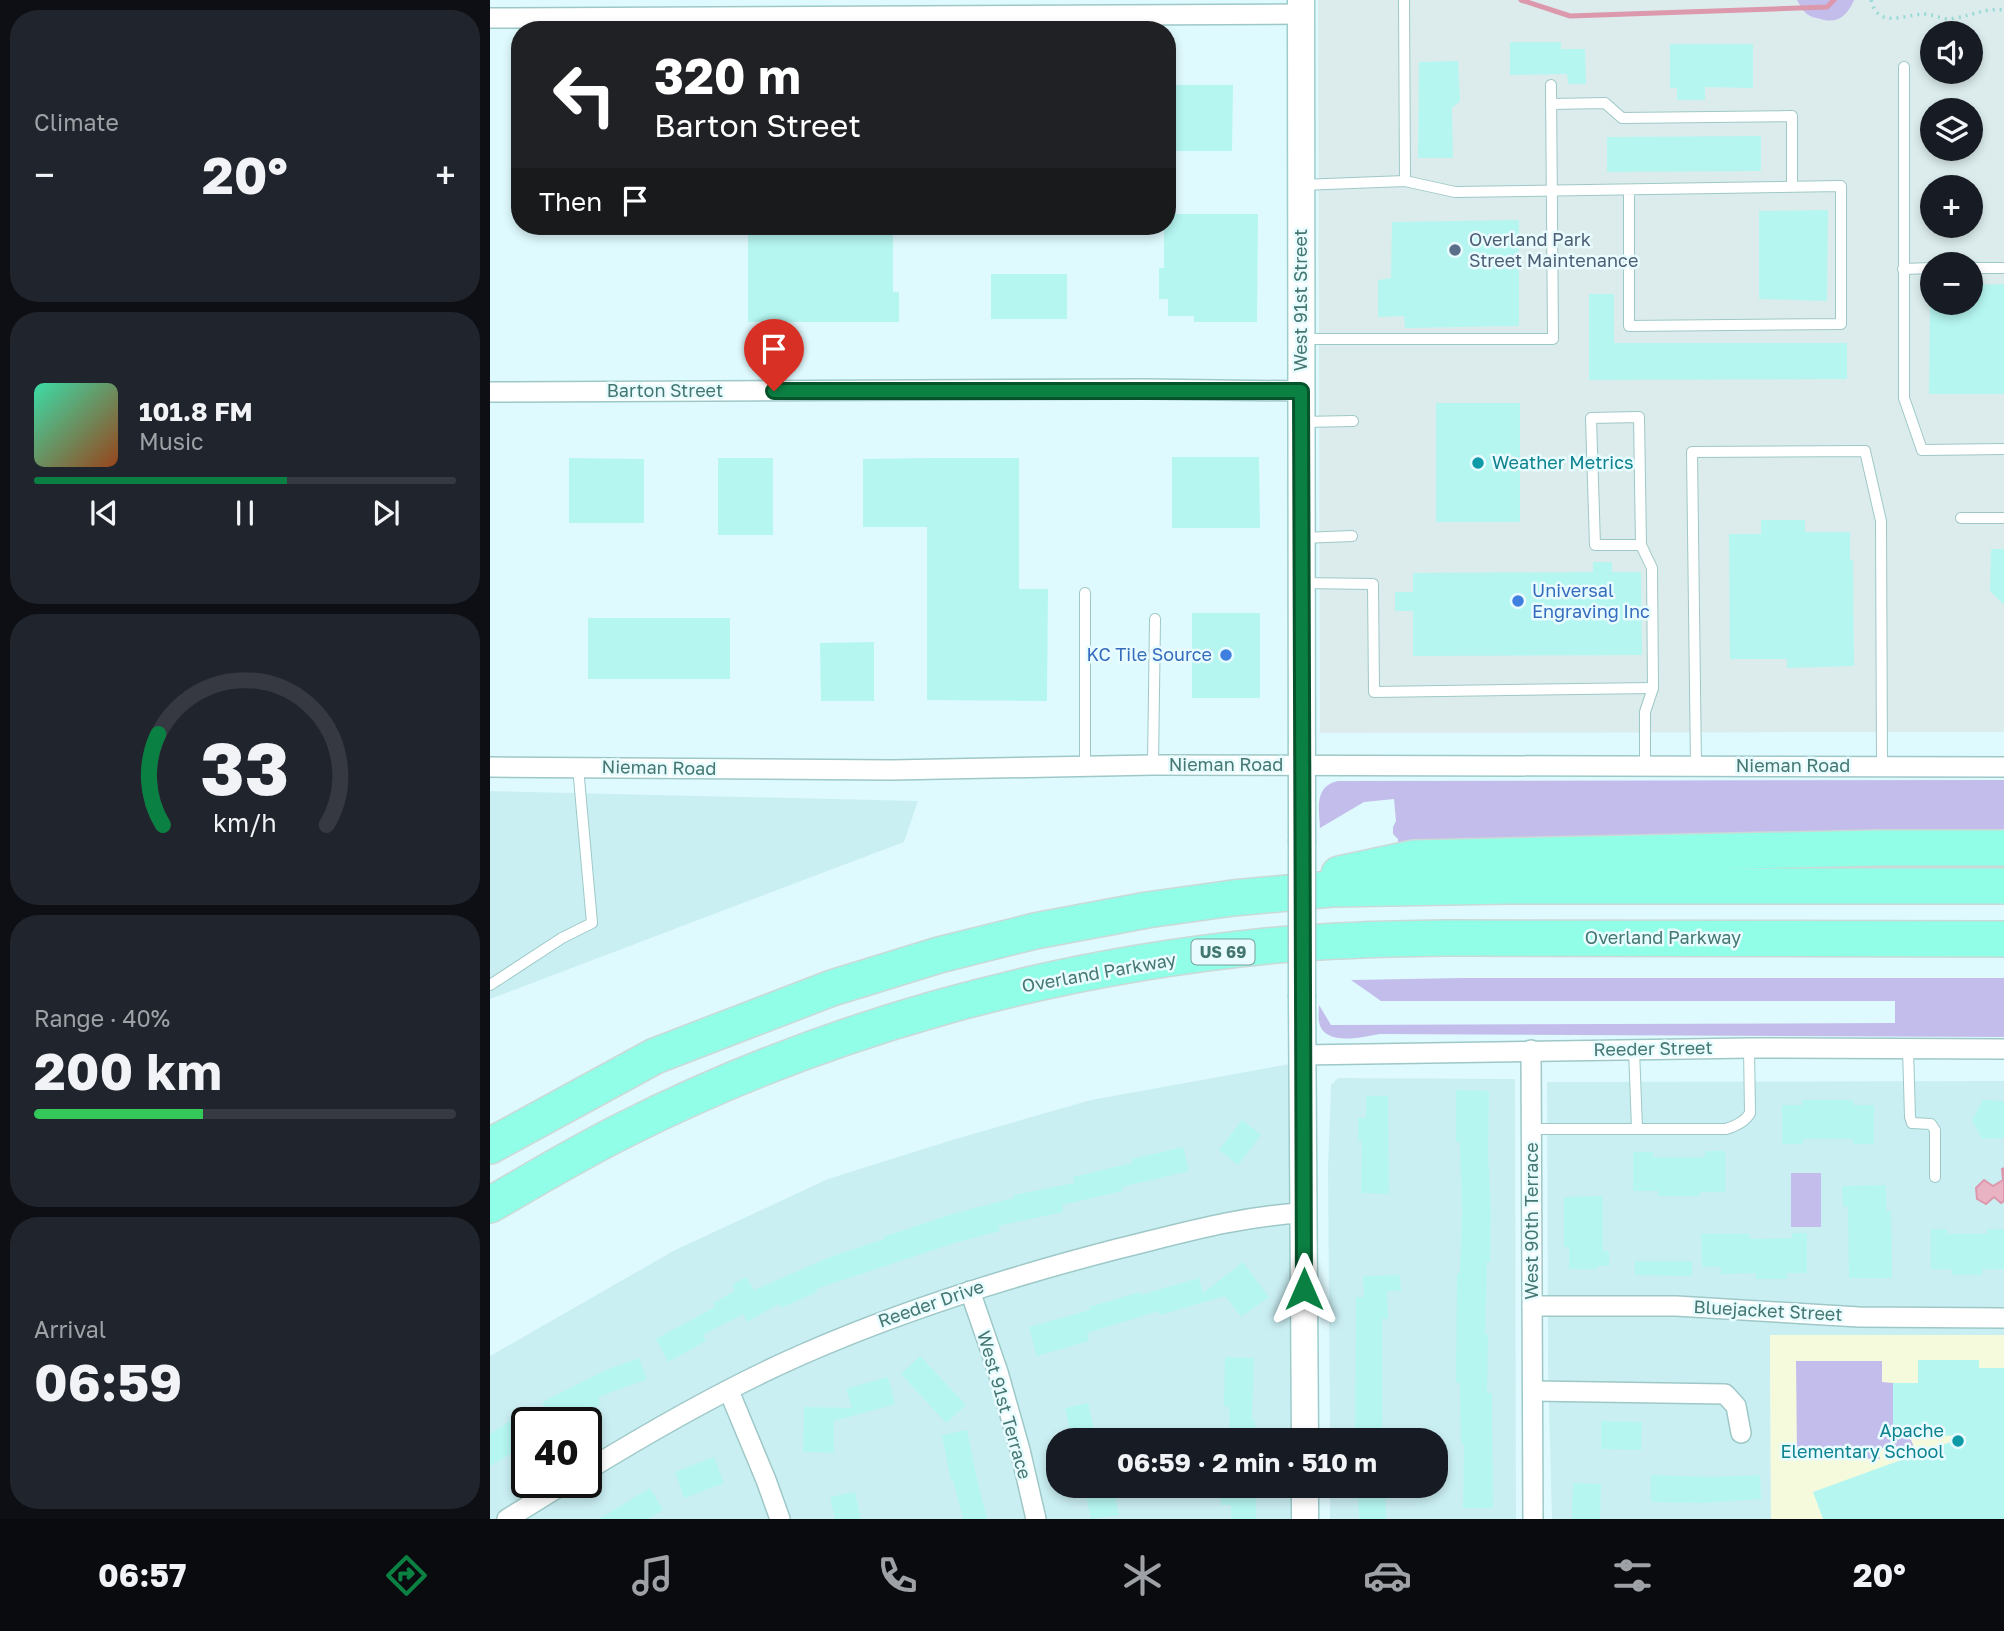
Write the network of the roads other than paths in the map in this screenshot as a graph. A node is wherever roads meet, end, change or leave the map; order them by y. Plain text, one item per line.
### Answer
1 (1404, 0) edge
2 (1301, 7) edge
3 (490, 18) edge
4 (599, 21) edge
5 (813, 21) edge
6 (1904, 67) dead end
7 (1552, 85) dead end
8 (1552, 104) junction
9 (1405, 181) junction
10 (1301, 186) junction
11 (1792, 186) junction
12 (1629, 190) junction
13 (1552, 191) junction
14 (1920, 268) edge
15 (1983, 268) edge
16 (2004, 268) edge
17 (1903, 269) junction
18 (1301, 339) junction
19 (1301, 391) junction
20 (490, 392) edge
21 (1353, 421) dead end
22 (1301, 422) junction
23 (2004, 449) edge
24 (1961, 518) dead end
25 (2004, 518) edge
26 (1352, 536) dead end
27 (1301, 538) junction
28 (1641, 545) junction
29 (1302, 583) junction
30 (1086, 593) dead end
31 (1155, 619) dead end
32 (1653, 688) junction
33 (1153, 765) junction
34 (578, 766) junction
35 (1084, 766) junction
36 (1302, 766) junction
37 (1645, 766) junction
38 (1696, 766) junction
39 (1882, 766) junction
40 (490, 767) edge
41 (2004, 767) edge
42 (2004, 848) edge
43 (2004, 886) edge
44 (1233, 898) junction
45 (2004, 939) edge
46 (490, 985) edge
47 (1749, 1048) junction
48 (1908, 1049) junction
49 (2004, 1049) edge
50 (1531, 1050) junction
51 (1634, 1050) junction
52 (1303, 1055) junction
53 (1637, 1128) junction
54 (1532, 1129) junction
55 (490, 1146) edge
56 (1935, 1177) dead end
57 (490, 1205) edge
58 (1303, 1213) junction
59 (970, 1291) junction
60 (1532, 1306) junction
61 (2004, 1318) edge
62 (729, 1391) junction
63 (1533, 1391) junction
64 (1305, 1428) edge
65 (1741, 1433) dead end
66 (602, 1461) edge
67 (541, 1498) edge
68 (1305, 1498) edge
69 (507, 1519) edge
70 (779, 1519) edge
71 (1036, 1519) edge
72 (1305, 1519) edge
73 (1533, 1519) edge

1 - 9 lane
2 - 5 street
2 - 10 street, West 91st Street
3 - 4 street
6 - 17 lane
7 - 8 lane
8 - 11 lane
8 - 13 lane
9 - 10 lane
9 - 13 lane
10 - 18 street, West 91st Street
11 - 12 lane
11 - 12 lane
12 - 13 lane
13 - 18 lane
14 - 17 lane
15 - 16 lane
17 - 23 lane
18 - 19 street, West 91st Street
19 - 20 street, Barton Street
19 - 22 street, West 91st Street
21 - 22 lane
22 - 27 street, West 91st Street
24 - 25 lane
26 - 27 lane
27 - 29 street, West 91st Street
28 - 28 lane
28 - 32 lane
29 - 32 lane
29 - 36 street, West 91st Street
30 - 35 lane
31 - 33 lane
32 - 37 lane
33 - 35 street, Nieman Road
33 - 36 street, Nieman Road
34 - 35 street, Nieman Road
34 - 40 street, Nieman Road
34 - 46 lane
36 - 37 street, Nieman Road
36 - 52 street, West 91st Street, bridge
37 - 38 street, Nieman Road
38 - 39 street, Nieman Road
38 - 39 lane
39 - 41 street, Nieman Road
42 - 44 highway
43 - 44 highway
44 - 55 highway
45 - 57 highway, Overland Parkway / US 69
47 - 48 street, Reeder Street
47 - 51 street, Reeder Street
47 - 53 lane
48 - 49 street, Reeder Street
48 - 56 lane
50 - 51 street, Reeder Street
50 - 52 street, Reeder Street
50 - 54 street, West 90th Terrace
51 - 53 lane
52 - 58 street, West 91st Street
53 - 54 lane
54 - 60 street, West 90th Terrace
58 - 59 street, Reeder Drive
58 - 64 street, West 91st Street
59 - 62 street, Reeder Drive
59 - 71 street, West 91st Terrace
60 - 61 street, Bluejacket Street
60 - 63 street, West 90th Terrace
62 - 66 street, Reeder Drive
62 - 70 street
63 - 65 street
63 - 73 street, West 90th Terrace
67 - 69 street
68 - 72 street

